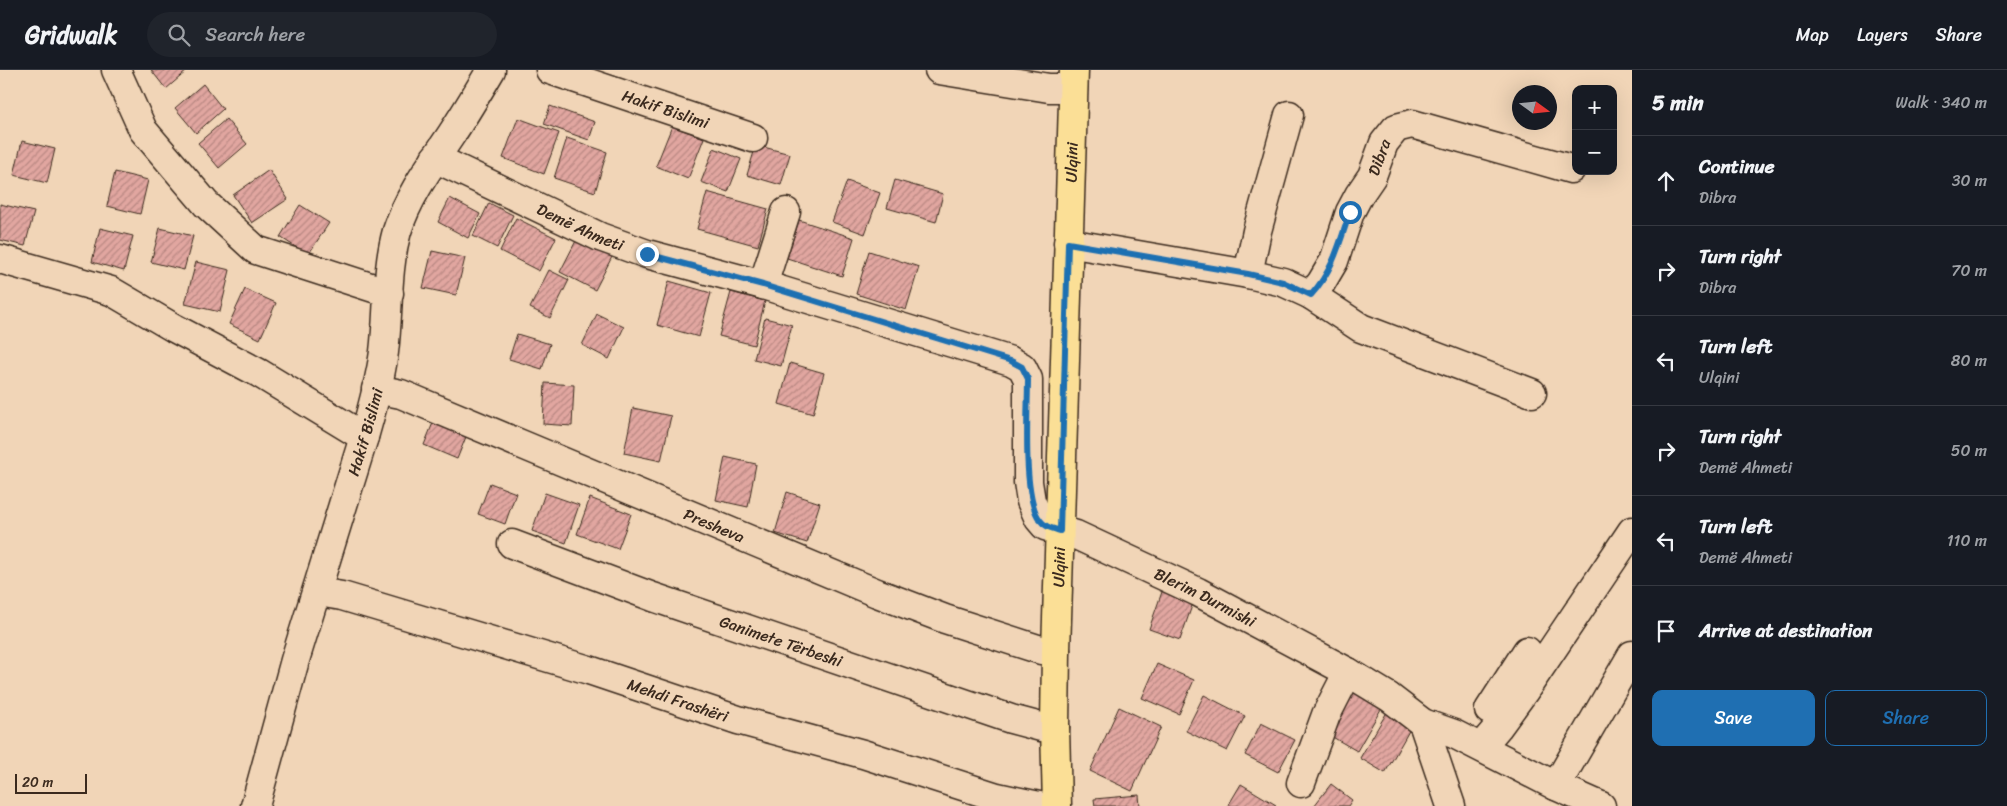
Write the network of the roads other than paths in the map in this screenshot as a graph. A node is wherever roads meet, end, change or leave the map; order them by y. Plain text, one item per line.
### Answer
1 (116, 70) edge
2 (491, 70) edge
3 (550, 70) edge
4 (939, 70) edge
5 (1074, 79) edge
6 (1290, 115) dead end
7 (753, 138) dead end
8 (435, 158) junction
9 (1571, 170) dead end
10 (786, 212) dead end
11 (1068, 243) junction
12 (0, 259) edge
13 (1248, 274) junction
14 (763, 285) junction
15 (389, 294) junction
16 (1311, 295) junction
17 (376, 389) junction
18 (1532, 393) dead end
19 (364, 437) junction
20 (1060, 531) junction
21 (1632, 531) edge
22 (512, 544) dead end
23 (318, 592) junction
24 (1056, 651) junction
25 (1527, 652) dead end
26 (1632, 655) edge
27 (1348, 672) junction
28 (1423, 722) junction
29 (1055, 727) junction
30 (1475, 744) junction
31 (1301, 783) dead end
32 (1556, 786) junction
33 (255, 806) edge
34 (1039, 806) edge
35 (1057, 806) edge
36 (1451, 806) edge
37 (1601, 806) edge

1 - 15 street
2 - 8 street, Hakif Bislimi
3 - 7 street, Hakif Bislimi
4 - 5 street, Ulqini
5 - 11 main road, Ulqini
6 - 13 street
8 - 14 street, Demë Ahmeti
8 - 15 street, Hakif Bislimi
9 - 16 street, Dibra
10 - 14 street
11 - 13 street
11 - 20 main road, Ulqini
12 - 19 street
13 - 16 street
14 - 20 street, Demë Ahmeti
15 - 17 street, Hakif Bislimi
16 - 18 street
17 - 19 street, Hakif Bislimi
17 - 24 street, Presheva
19 - 23 street, Hakif Bislimi
20 - 24 main road, Ulqini
20 - 27 street, Blerim Durmishi
21 - 30 street
22 - 29 street, Ganimete Tërbeshi
23 - 33 street, Hakif Bislimi
23 - 34 street, Mehdi Frashëri
24 - 29 main road, Ulqini
25 - 30 street
26 - 32 street
27 - 28 street, Blerim Durmishi
27 - 31 street
28 - 30 street, Blerim Durmishi
28 - 36 street
29 - 35 main road, Ulqini
30 - 32 street, Blerim Durmishi
32 - 37 street, Blerim Durmishi

